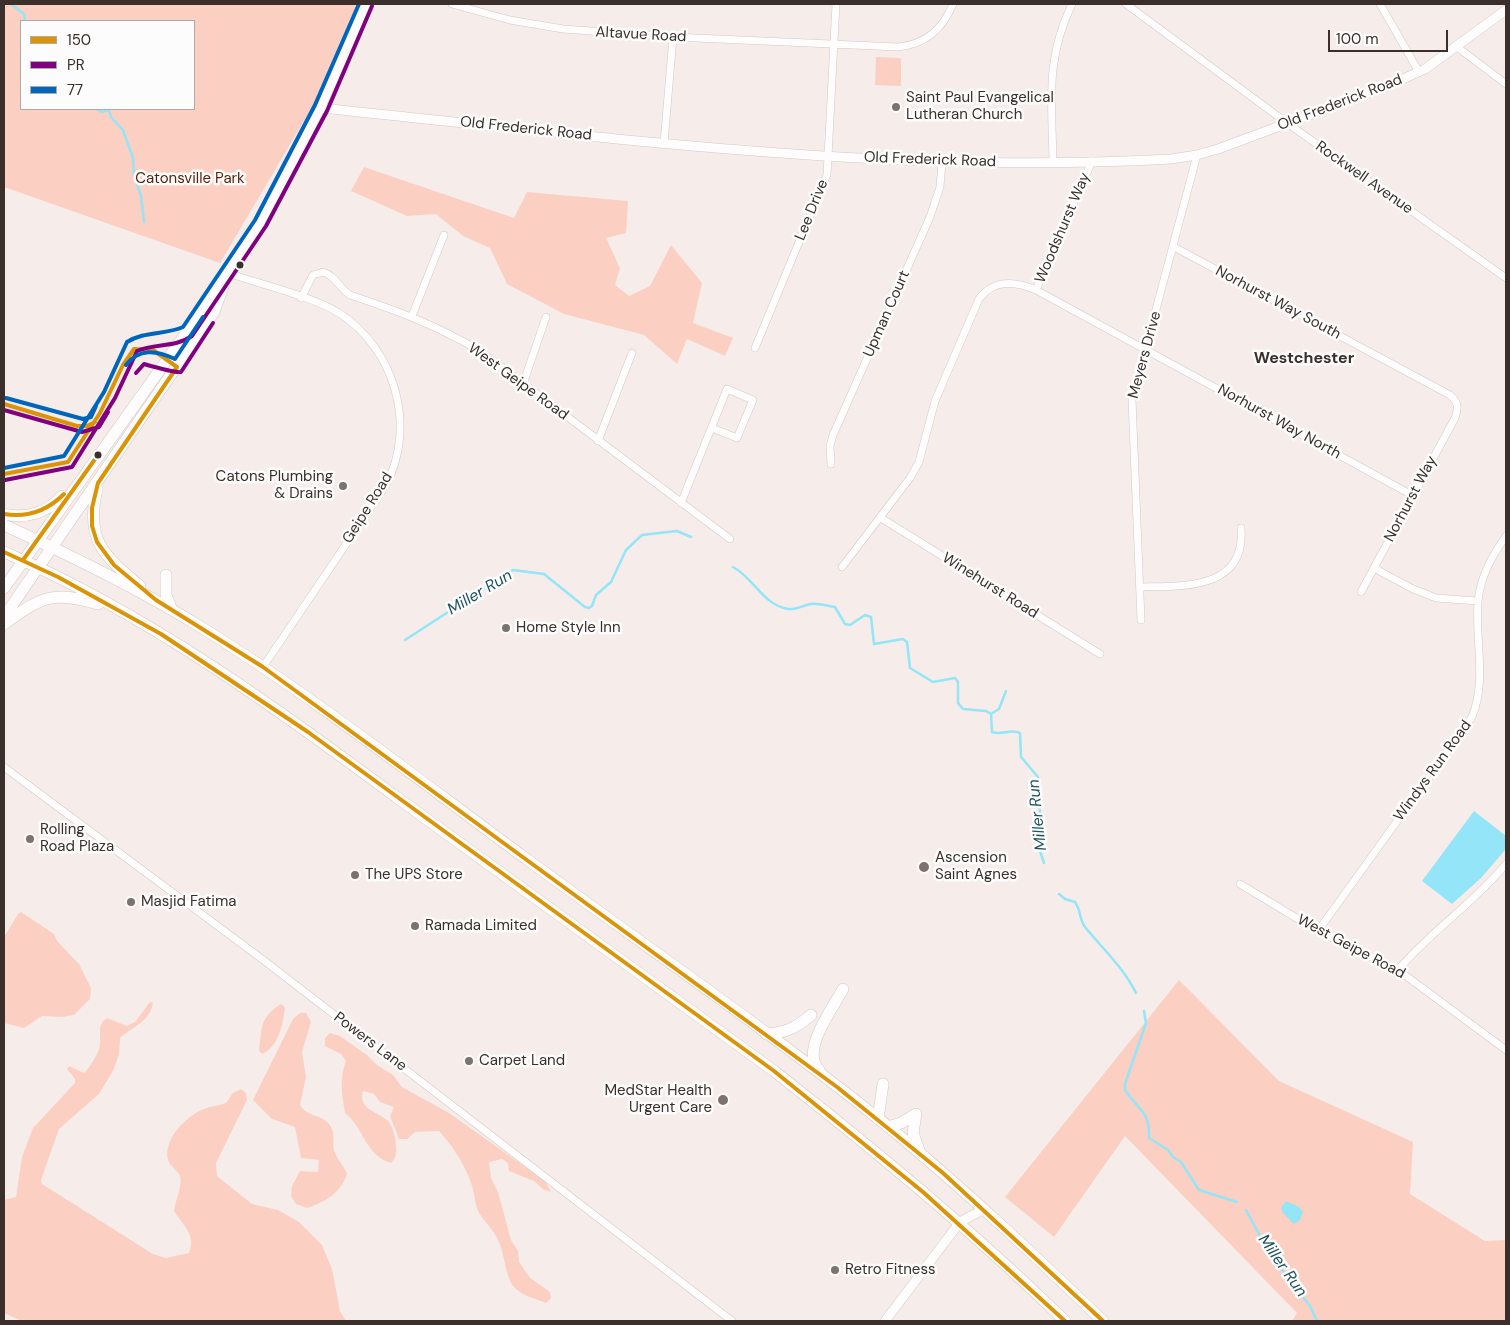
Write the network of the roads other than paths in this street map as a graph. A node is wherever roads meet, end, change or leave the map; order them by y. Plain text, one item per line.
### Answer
1 (366, 4) edge
2 (452, 4) edge
3 (836, 4) edge
4 (953, 4) edge
5 (1072, 4) edge
6 (1126, 4) edge
7 (1380, 4) edge
8 (1506, 10) edge
9 (673, 37) junction
10 (833, 44) junction
11 (1457, 47) junction
12 (1418, 72) junction
13 (1506, 84) edge
14 (321, 108) junction
15 (1286, 123) junction
16 (664, 142) junction
17 (827, 155) junction
18 (1197, 155) junction
19 (1092, 161) junction
20 (942, 162) junction
21 (1053, 162) junction
22 (444, 235) dead end
23 (1174, 247) junction
24 (228, 273) junction
25 (1506, 278) edge
26 (1036, 290) junction
27 (301, 298) junction
28 (412, 316) junction
29 (546, 317) dead end
30 (755, 348) dead end
31 (1145, 350) junction
32 (632, 352) dead end
33 (522, 384) junction
34 (1458, 404) joint
35 (712, 428) junction
36 (598, 441) junction
37 (831, 464) dead end
38 (90, 465) junction
39 (98, 483) junction
40 (1412, 495) junction
41 (680, 503) junction
42 (4, 514) edge
43 (881, 518) junction
44 (4, 525) edge
45 (1241, 528) dead end
46 (1506, 536) edge
47 (730, 539) dead end
48 (38, 540) junction
49 (52, 547) junction
50 (4, 552) edge
51 (23, 560) junction
52 (38, 567) junction
53 (842, 567) dead end
54 (1374, 568) junction
55 (166, 575) dead end
56 (1141, 587) junction
57 (4, 588) edge
58 (1361, 592) dead end
59 (156, 600) junction
60 (1478, 601) junction
61 (172, 610) junction
62 (127, 613) junction
63 (4, 617) edge
64 (1141, 620) dead end
65 (4, 624) edge
66 (1100, 654) dead end
67 (263, 667) junction
68 (4, 767) edge
69 (1506, 864) edge
70 (1240, 884) dead end
71 (1318, 931) junction
72 (1398, 970) junction
73 (843, 989) dead end
74 (811, 1015) dead end
75 (766, 1034) junction
76 (1506, 1050) edge
77 (883, 1084) dead end
78 (837, 1087) junction
79 (878, 1119) junction
80 (888, 1127) junction
81 (920, 1154) junction
82 (984, 1209) junction
83 (960, 1222) junction
84 (732, 1321) edge
85 (885, 1321) edge
86 (1065, 1321) edge
87 (1103, 1321) edge

1 - 14 main road
2 - 9 street, Altavue Road
3 - 10 street, Lee Drive
4 - 10 street, Altavue Road
5 - 21 street
6 - 15 street, Rockwell Avenue
7 - 12 street
8 - 11 street, Old Frederick Road
9 - 10 street, Altavue Road
9 - 16 street
10 - 17 street, Lee Drive
11 - 12 street, Old Frederick Road
11 - 13 street
12 - 15 street, Old Frederick Road
14 - 16 street, Old Frederick Road
14 - 24 main road
15 - 18 street, Old Frederick Road
15 - 25 street, Rockwell Avenue
16 - 17 street, Old Frederick Road
17 - 20 street, Old Frederick Road
17 - 30 street, Lee Drive
18 - 19 street, Old Frederick Road
18 - 23 street, Meyers Drive
19 - 21 street, Old Frederick Road
19 - 26 street, Woodshurst Way
20 - 21 street, Old Frederick Road
20 - 37 street, Upman Court
22 - 28 street
23 - 31 street, Meyers Drive
23 - 34 street, Norhurst Way South
24 - 27 street, Geipe Road
24 - 38 main road
24 - 39 main road
26 - 31 street, Woodshurst Way
26 - 43 street
27 - 28 street, West Geipe Road
27 - 67 street, Geipe Road
28 - 33 street, West Geipe Road
29 - 33 street
31 - 40 street, Norhurst Way North
31 - 56 street, Meyers Drive
32 - 36 street
33 - 36 street, West Geipe Road
34 - 40 street, Norhurst Way
35 - 35 street
35 - 41 street
36 - 41 street, West Geipe Road
38 - 42 main road
38 - 48 main road
39 - 49 main road
39 - 59 main road
40 - 54 street, Norhurst Way
41 - 47 street, West Geipe Road
43 - 53 street
43 - 66 street, Winehurst Road
44 - 48 main road
45 - 56 street
46 - 60 street, Windys Run Road
48 - 49 main road
48 - 51 main road
49 - 52 main road
49 - 59 main road
50 - 51 main road
51 - 52 main road
51 - 57 main road
52 - 62 main road
52 - 63 main road
54 - 58 street, Norhurst Way
54 - 60 street
55 - 61 main road
56 - 64 street, Meyers Drive
59 - 61 main road
60 - 71 street, Windys Run Road
61 - 67 main road
62 - 65 main road
62 - 83 main road
67 - 75 main road
68 - 84 street, Powers Lane
69 - 72 street
70 - 71 street, West Geipe Road
71 - 72 street, West Geipe Road
72 - 76 street, West Geipe Road
73 - 78 main road
74 - 75 main road
75 - 78 main road
77 - 79 main road
78 - 79 main road
79 - 80 main road
80 - 81 main road
80 - 81 main road
81 - 82 main road
82 - 83 street
82 - 87 main road
83 - 85 street
83 - 86 main road

